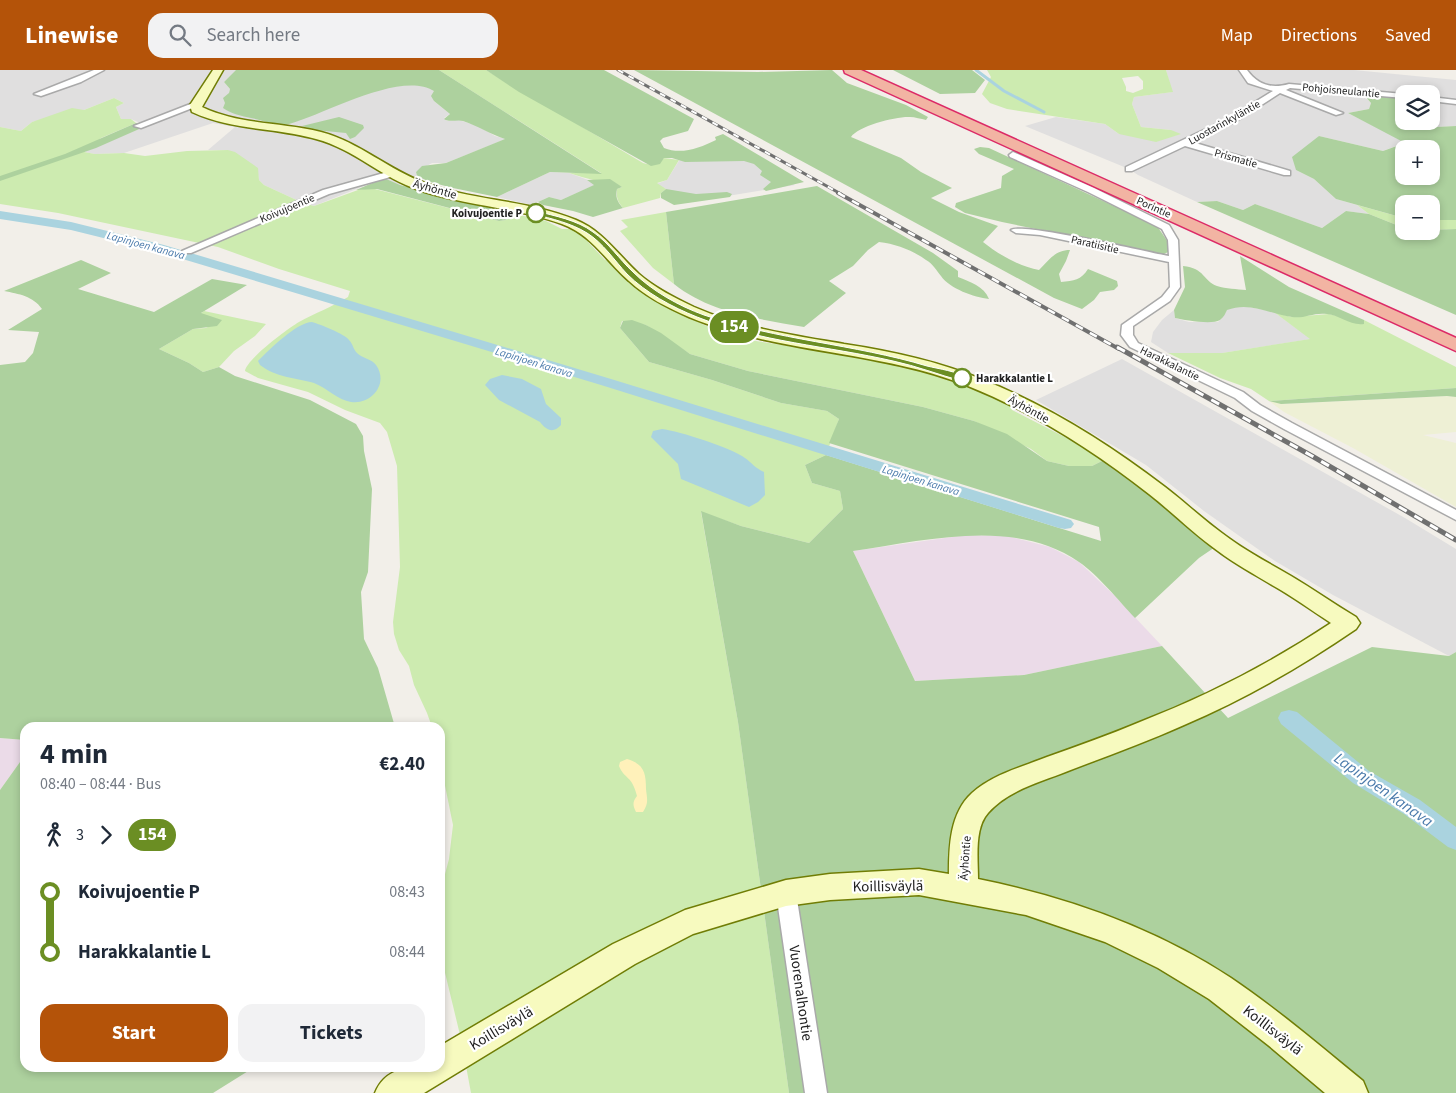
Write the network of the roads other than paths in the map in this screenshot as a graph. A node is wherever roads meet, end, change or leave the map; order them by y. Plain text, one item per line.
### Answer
1 (100, 70) edge
2 (218, 70) edge
3 (850, 70) edge
4 (864, 70) edge
5 (1243, 70) edge
6 (1279, 90) junction
7 (38, 94) dead end
8 (1395, 95) edge
9 (1440, 100) edge
10 (1456, 102) edge
11 (196, 105) junction
12 (1338, 113) dead end
13 (138, 126) dead end
14 (1186, 143) junction
15 (1013, 155) dead end
16 (1129, 169) dead end
17 (1287, 173) dead end
18 (391, 174) junction
19 (1016, 230) dead end
20 (187, 251) dead end
21 (1174, 260) junction
22 (1456, 337) edge
23 (1456, 346) edge
24 (1456, 516) edge
25 (963, 889) junction
26 (786, 893) junction
27 (445, 1061) edge
28 (427, 1072) edge
29 (392, 1093) edge
30 (816, 1093) edge
31 (1351, 1093) edge

1 - 7 street
2 - 11 main road
3 - 23 highway, Porintie
4 - 22 highway, Porintie
5 - 6 street, Luostarinkyläntie
6 - 8 street, Pohjoisneulantie
6 - 12 street
6 - 14 street, Luostarinkyläntie
9 - 10 street
11 - 13 street
11 - 18 main road, Äyhöntie
14 - 16 street, Luostarinkyläntie
14 - 17 street, Prismatie
15 - 21 street, Harakkalantie
18 - 20 street, Koivujoentie
18 - 25 main road, Äyhöntie
19 - 21 street, Paratiisitie
21 - 24 street, Harakkalantie
25 - 26 main road, Koillisväylä
25 - 31 main road, Koillisväylä
26 - 27 main road, Koillisväylä
26 - 30 street, Vuorenalhontie
28 - 29 main road

